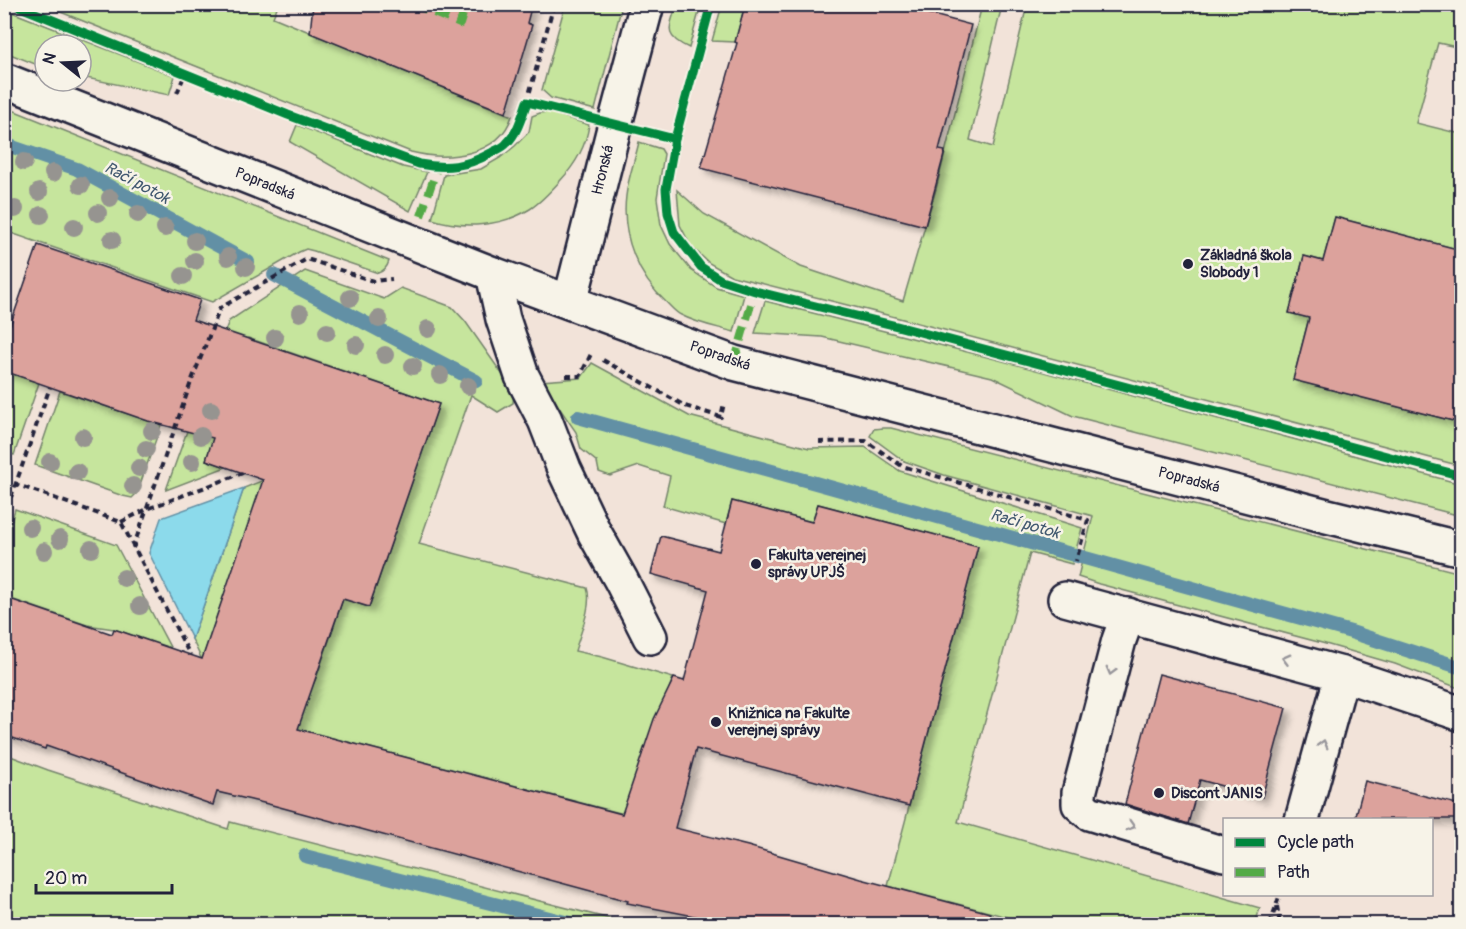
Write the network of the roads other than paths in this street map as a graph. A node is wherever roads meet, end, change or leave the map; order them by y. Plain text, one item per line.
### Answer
1 (647, 4) edge
2 (4, 80) edge
3 (493, 274) junction
4 (570, 302) junction
5 (1461, 549) edge
6 (1069, 585) road end
7 (1128, 615) junction
8 (650, 637) dead end
9 (1342, 674) junction
10 (1461, 714) edge
11 (1302, 818) edge
12 (1223, 854) edge

1 - 4 street, Hronská
2 - 3 street, Popradská
3 - 4 street, Popradská
3 - 8 street
4 - 5 street, Popradská
6 - 7 street
9 -> 7 street
7 -> 12 street
9 - 10 street
11 -> 9 street

